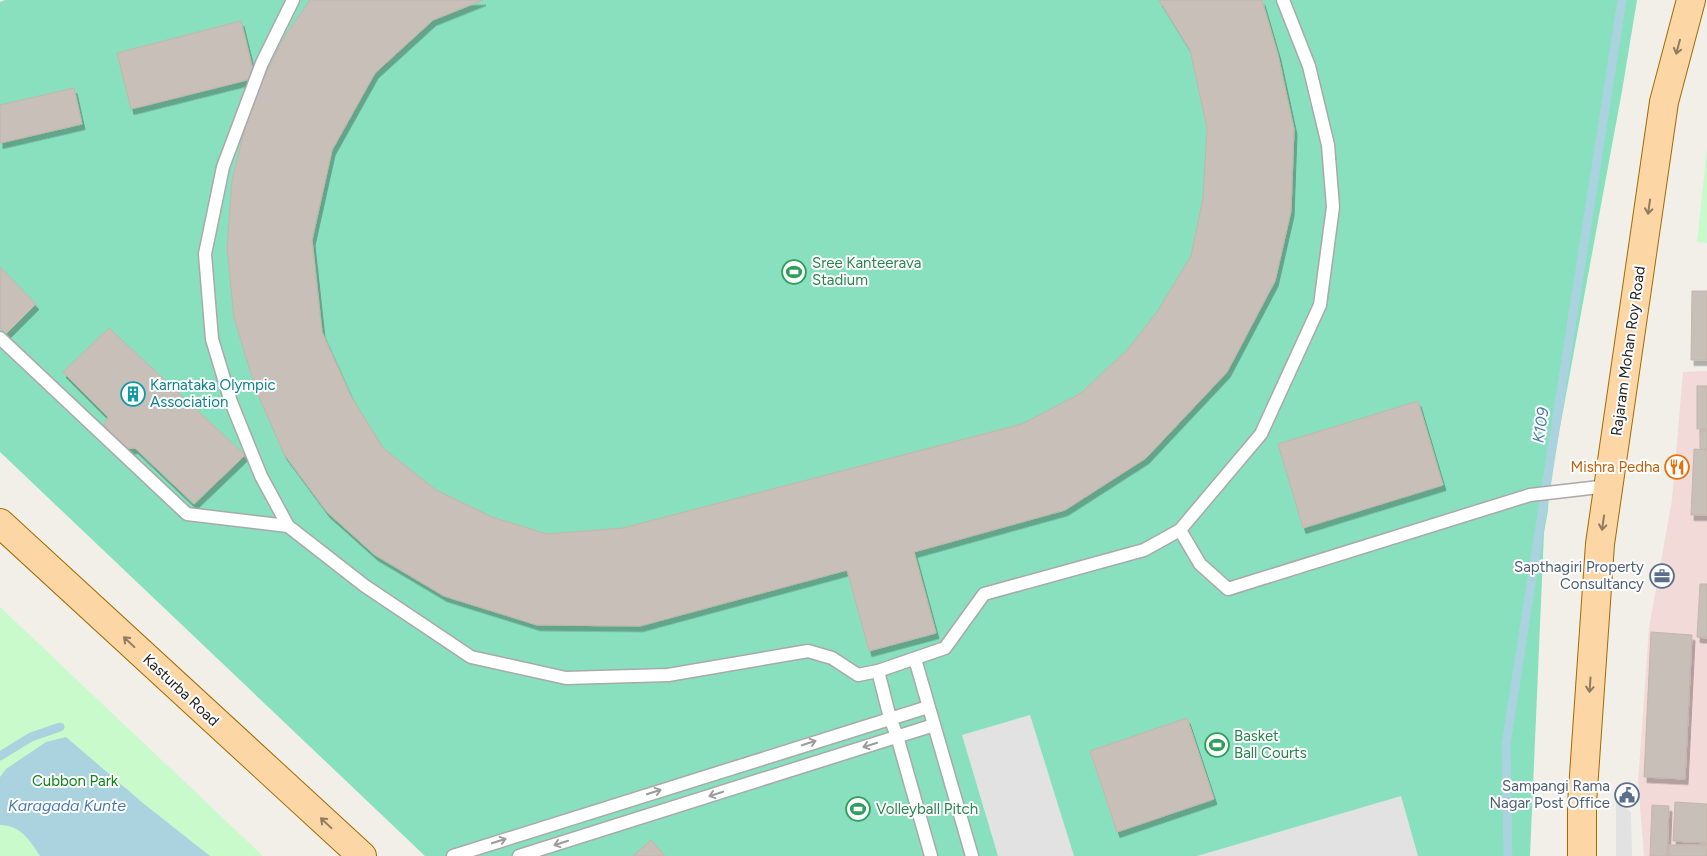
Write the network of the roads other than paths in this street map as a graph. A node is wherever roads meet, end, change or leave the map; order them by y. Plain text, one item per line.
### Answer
1 (293, 0) edge
2 (1283, 0) edge
3 (1691, 0) edge
4 (0, 338) edge
5 (1608, 486) junction
6 (0, 523) edge
7 (288, 526) junction
8 (1180, 530) junction
9 (915, 659) junction
10 (878, 671) junction
11 (928, 707) junction
12 (890, 718) junction
13 (934, 725) junction
14 (897, 736) junction
15 (362, 856) edge
16 (453, 856) edge
17 (519, 856) edge
18 (931, 856) edge
19 (972, 856) edge
20 (1582, 856) edge

1 - 7 lane
2 - 8 lane
3 -> 5 main road, Rajaram Mohan Roy Road
4 - 7 lane
5 - 8 lane
5 -> 20 main road, Rajaram Mohan Roy Road
15 -> 6 main road, Kasturba Road
7 - 10 lane
8 - 9 lane
9 - 10 lane
9 - 11 lane
10 - 12 lane
11 - 12 lane
11 - 13 lane
12 - 14 lane
16 -> 12 lane
13 - 14 lane
13 - 19 lane
14 -> 17 lane
14 - 18 lane

